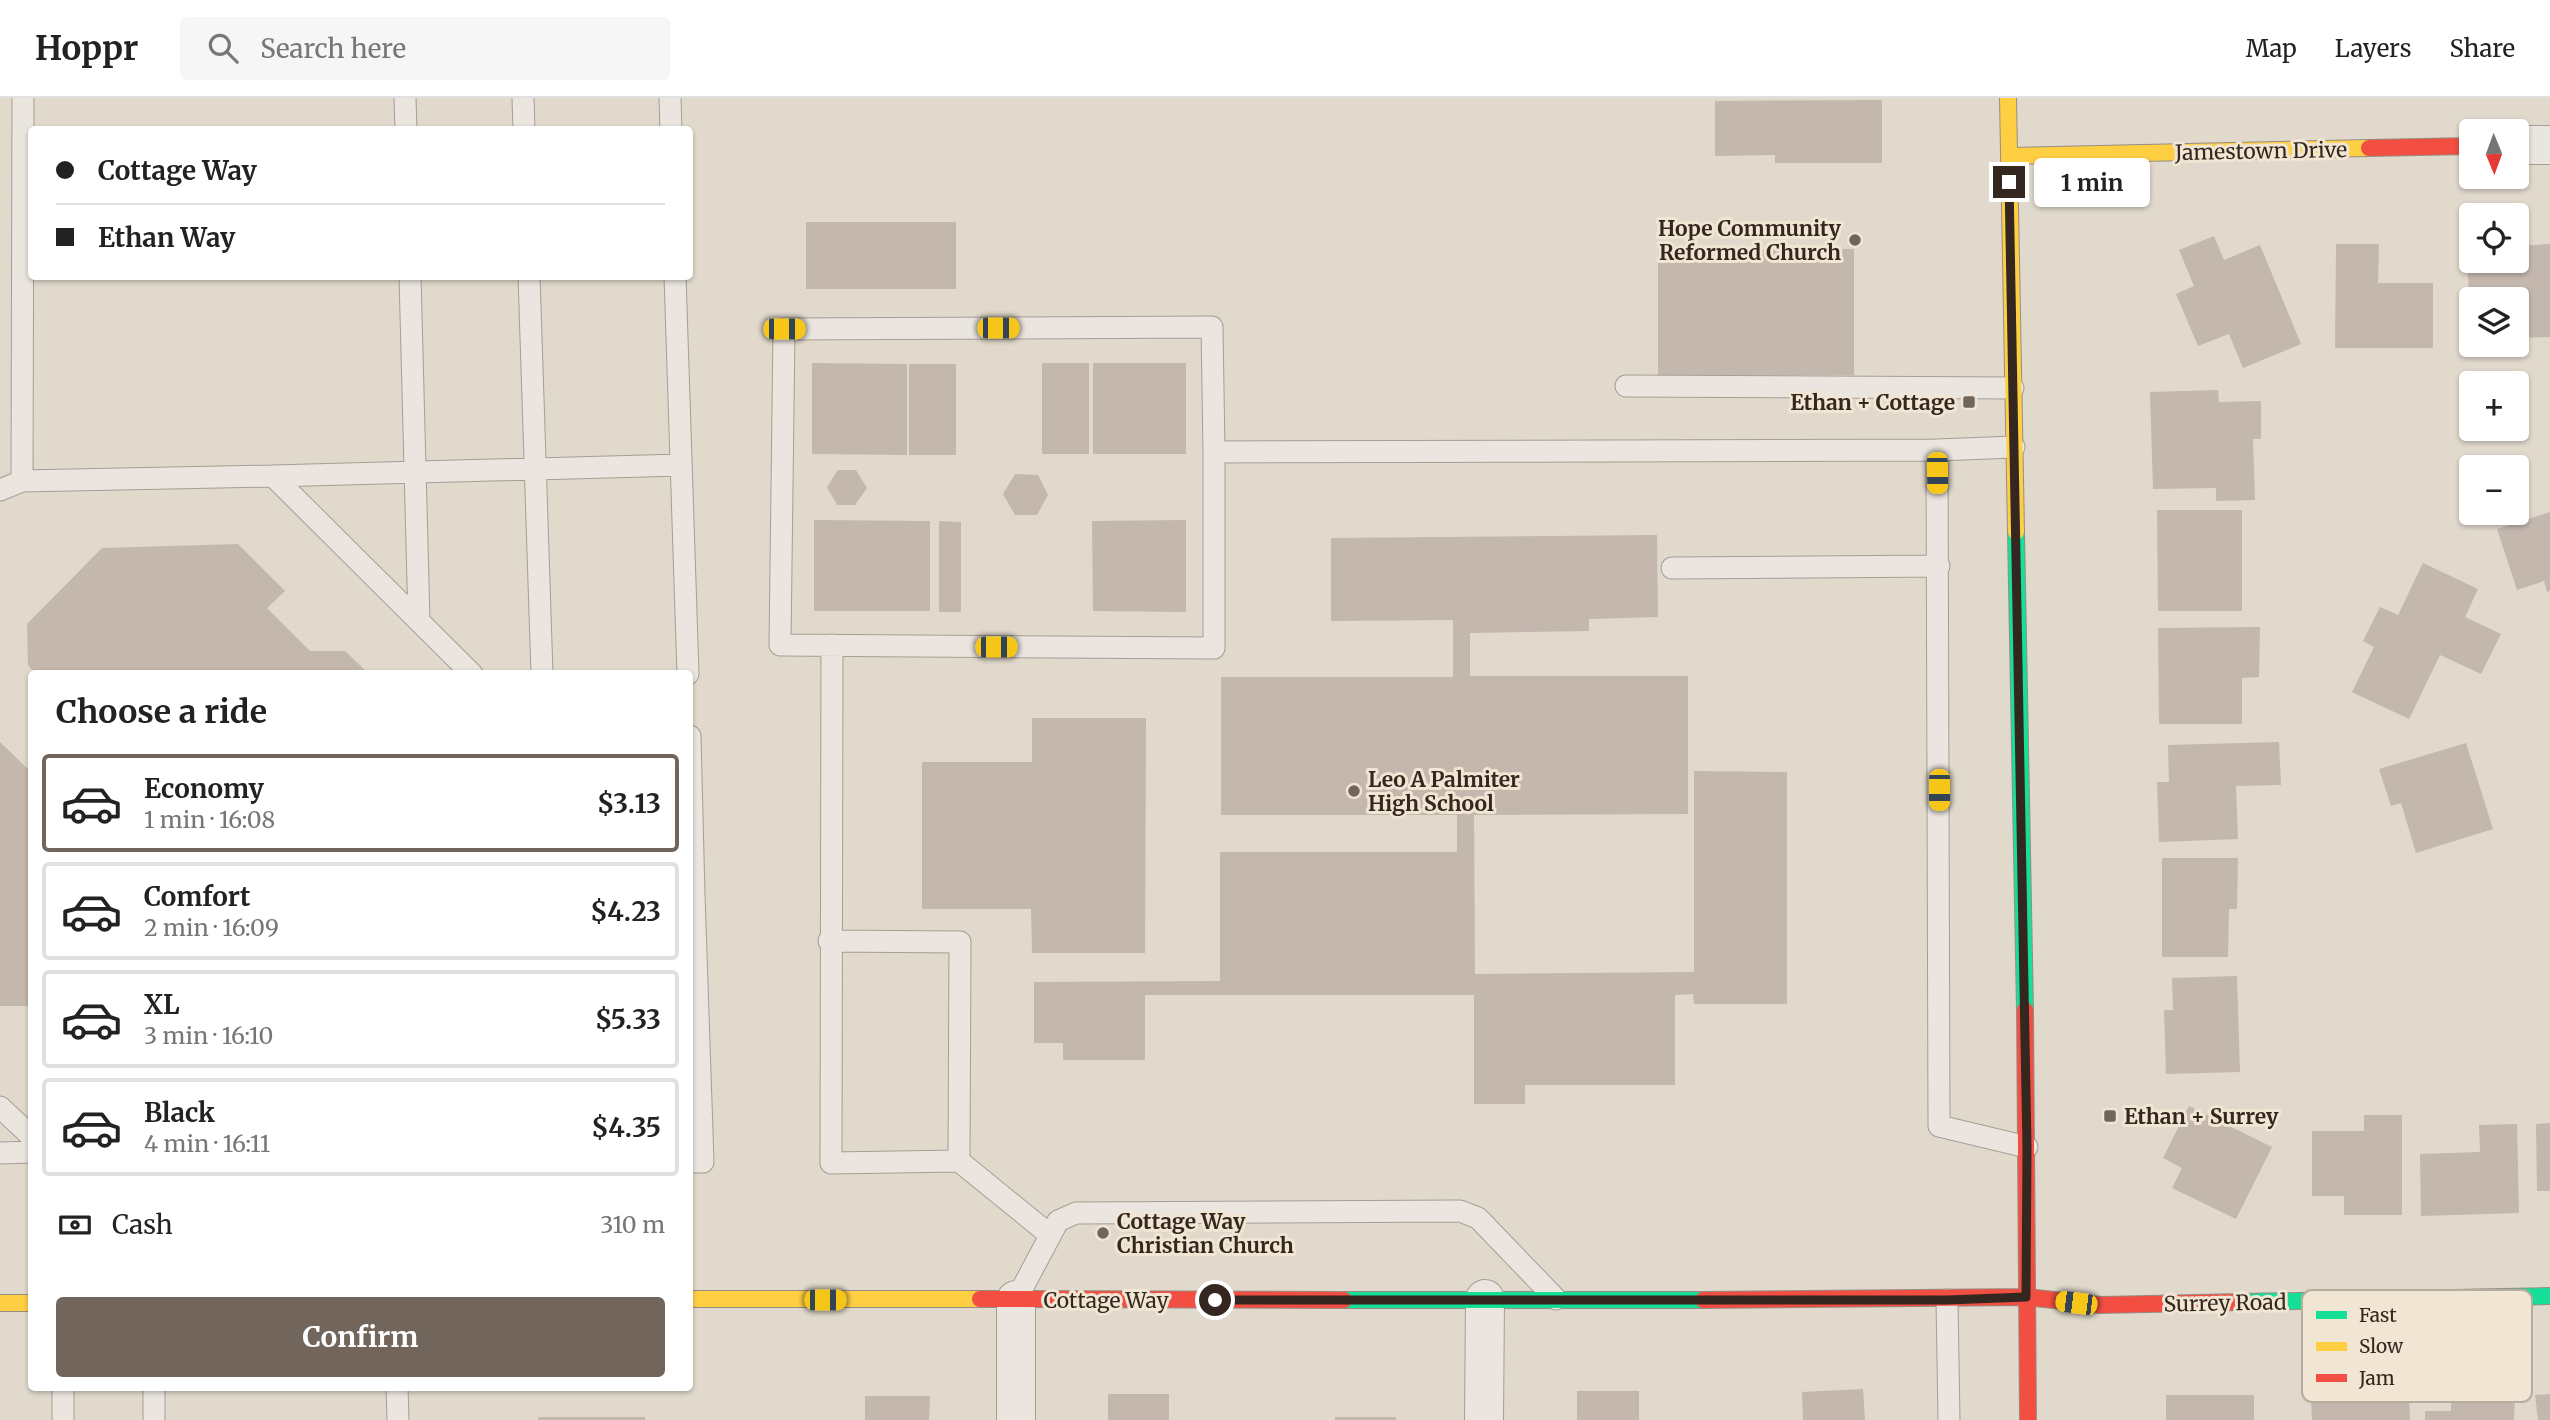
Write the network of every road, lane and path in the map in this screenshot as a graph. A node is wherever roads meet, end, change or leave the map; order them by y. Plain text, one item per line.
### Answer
1 (23, 98) edge
2 (405, 98) edge
3 (523, 98) edge
4 (670, 98) edge
5 (2008, 98) edge
6 (406, 126) edge
7 (524, 126) edge
8 (671, 126) edge
9 (2529, 145) edge
10 (2550, 145) edge
11 (2459, 146) edge
12 (2009, 156) junction
13 (410, 280) edge
14 (529, 280) edge
15 (675, 280) edge
16 (1626, 386) dead end
17 (2013, 388) junction
18 (2014, 447) junction
19 (1937, 450) junction
20 (1214, 452) junction
21 (681, 465) junction
22 (535, 468) junction
23 (415, 471) junction
24 (273, 476) junction
25 (22, 481) junction
26 (0, 490) edge
27 (1938, 566) junction
28 (1672, 568) dead end
29 (419, 621) junction
30 (832, 645) junction
31 (468, 670) edge
32 (542, 670) edge
33 (688, 670) edge
34 (693, 936) edge
35 (829, 941) junction
36 (0, 1108) edge
37 (28, 1133) edge
38 (2027, 1147) junction
39 (28, 1152) edge
40 (0, 1153) edge
41 (959, 1161) junction
42 (693, 1162) edge
43 (1050, 1235) junction
44 (2532, 1296) edge
45 (2550, 1296) edge
46 (2026, 1297) junction
47 (1485, 1299) junction
48 (693, 1300) edge
49 (1016, 1300) junction
50 (1556, 1300) junction
51 (1947, 1300) junction
52 (2302, 1302) edge
53 (0, 1303) edge
54 (28, 1303) edge
55 (63, 1391) edge
56 (154, 1391) edge
57 (397, 1391) edge
58 (63, 1420) edge
59 (154, 1420) edge
60 (398, 1420) edge
61 (1016, 1420) edge
62 (1484, 1420) edge
63 (1949, 1420) edge
64 (2028, 1420) edge

1 - 25 lane
2 - 6 lane
3 - 7 lane
4 - 8 lane
5 - 12 street
9 - 10 street
11 - 12 street, Jamestown Drive
12 - 17 street
13 - 23 lane
14 - 22 lane
15 - 21 lane
16 - 17 lane
17 - 18 street
18 - 19 lane
18 - 38 street
19 - 20 lane
19 - 27 lane
20 - 30 lane
20 - 30 lane
21 - 22 lane
21 - 33 lane
22 - 23 lane
22 - 32 lane
23 - 24 lane
23 - 29 lane
24 - 25 lane
24 - 29 lane
25 - 26 lane
27 - 28 lane
27 - 38 lane
29 - 31 lane
30 - 35 lane
34 - 42 lane
35 - 41 lane
35 - 41 lane
36 - 37 lane
38 - 46 street
39 - 40 lane
41 - 43 lane
43 - 49 lane
43 - 50 lane
44 - 45 street, Surrey Road
46 - 51 street, Cottage Way
46 - 52 street, Surrey Road
46 - 64 street
47 - 49 street, Cottage Way
47 - 50 street, Cottage Way
47 - 62 street
48 - 49 street, Cottage Way
49 - 61 street
50 - 51 street, Cottage Way
51 - 63 lane
53 - 54 street
55 - 58 lane
56 - 59 lane
57 - 60 lane

